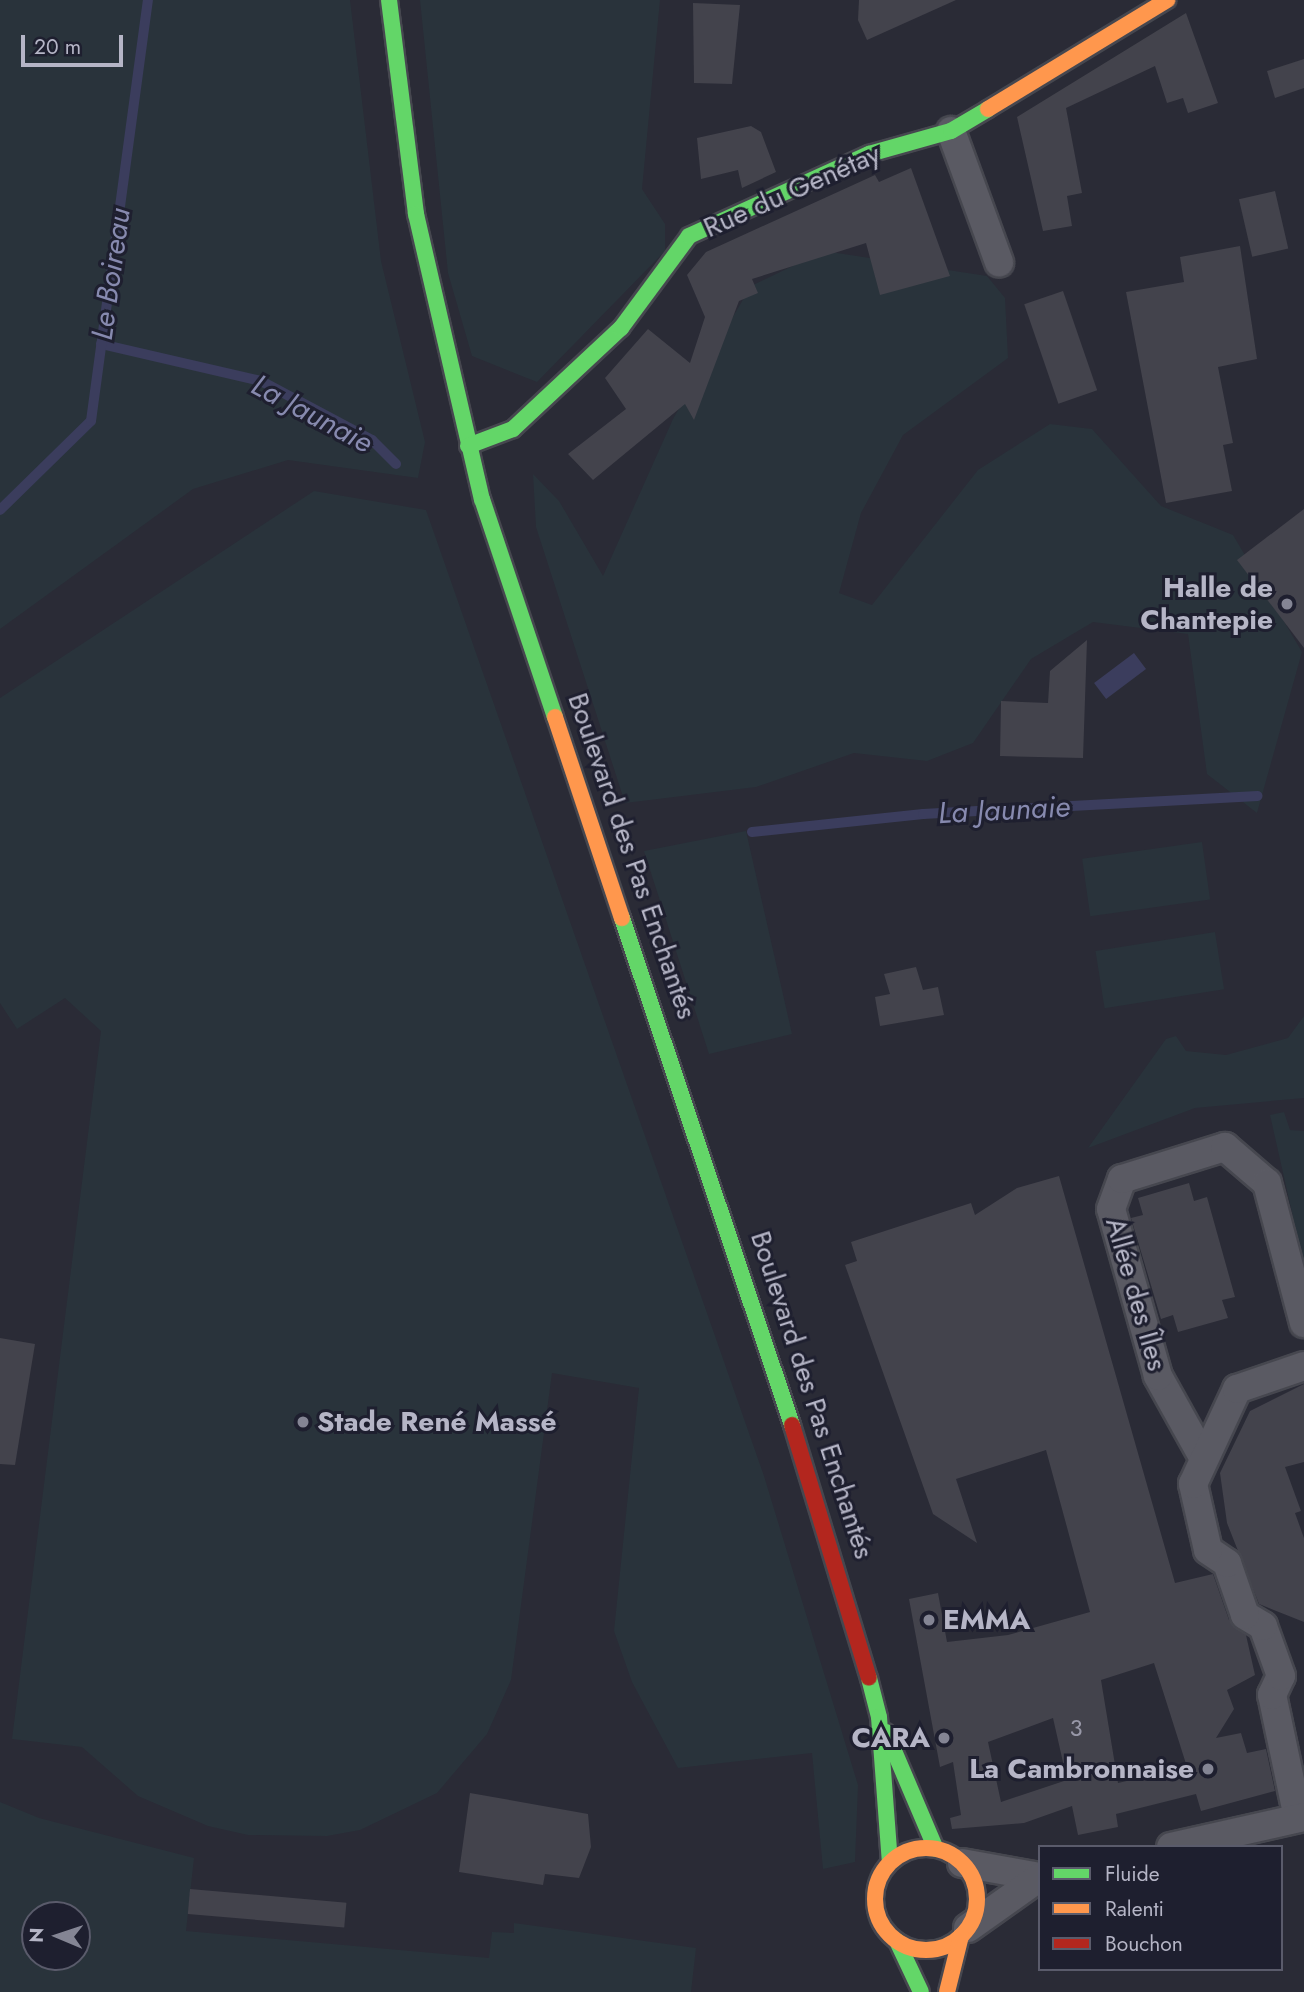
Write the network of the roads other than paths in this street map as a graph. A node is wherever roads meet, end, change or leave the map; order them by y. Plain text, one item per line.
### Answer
1 (389, 0) edge
2 (1167, 0) edge
3 (951, 131) junction
4 (999, 262) dead end
5 (468, 446) junction
6 (1304, 1323) edge
7 (1304, 1366) edge
8 (1203, 1457) junction
9 (879, 1717) junction
10 (1301, 1818) edge
11 (1180, 1845) edge
12 (936, 1849) junction
13 (890, 1862) junction
14 (962, 1863) junction
15 (1038, 1877) edge
16 (1038, 1878) edge
17 (965, 1932) junction
18 (897, 1941) junction
19 (921, 1992) edge
20 (947, 1992) edge

1 - 5 main road, Boulevard des Pas Enchantés
2 - 3 main road, Rue du Genétay
3 - 4 street
3 - 5 main road, Rue du Genétay
5 - 9 main road, Boulevard des Pas Enchantés
6 - 8 street, Allée des Îles
7 - 8 street
8 - 10 street
9 - 12 main road, Boulevard des Pas Enchantés
9 - 13 main road, Boulevard des Pas Enchantés
10 - 11 street
12 - 13 main road
12 - 14 main road
13 - 18 main road, Boulevard des Pas Enchantés
14 - 15 street
14 - 17 main road
16 - 17 street
17 - 18 main road
17 - 20 main road
18 - 19 main road, Boulevard des Pas Enchantés

